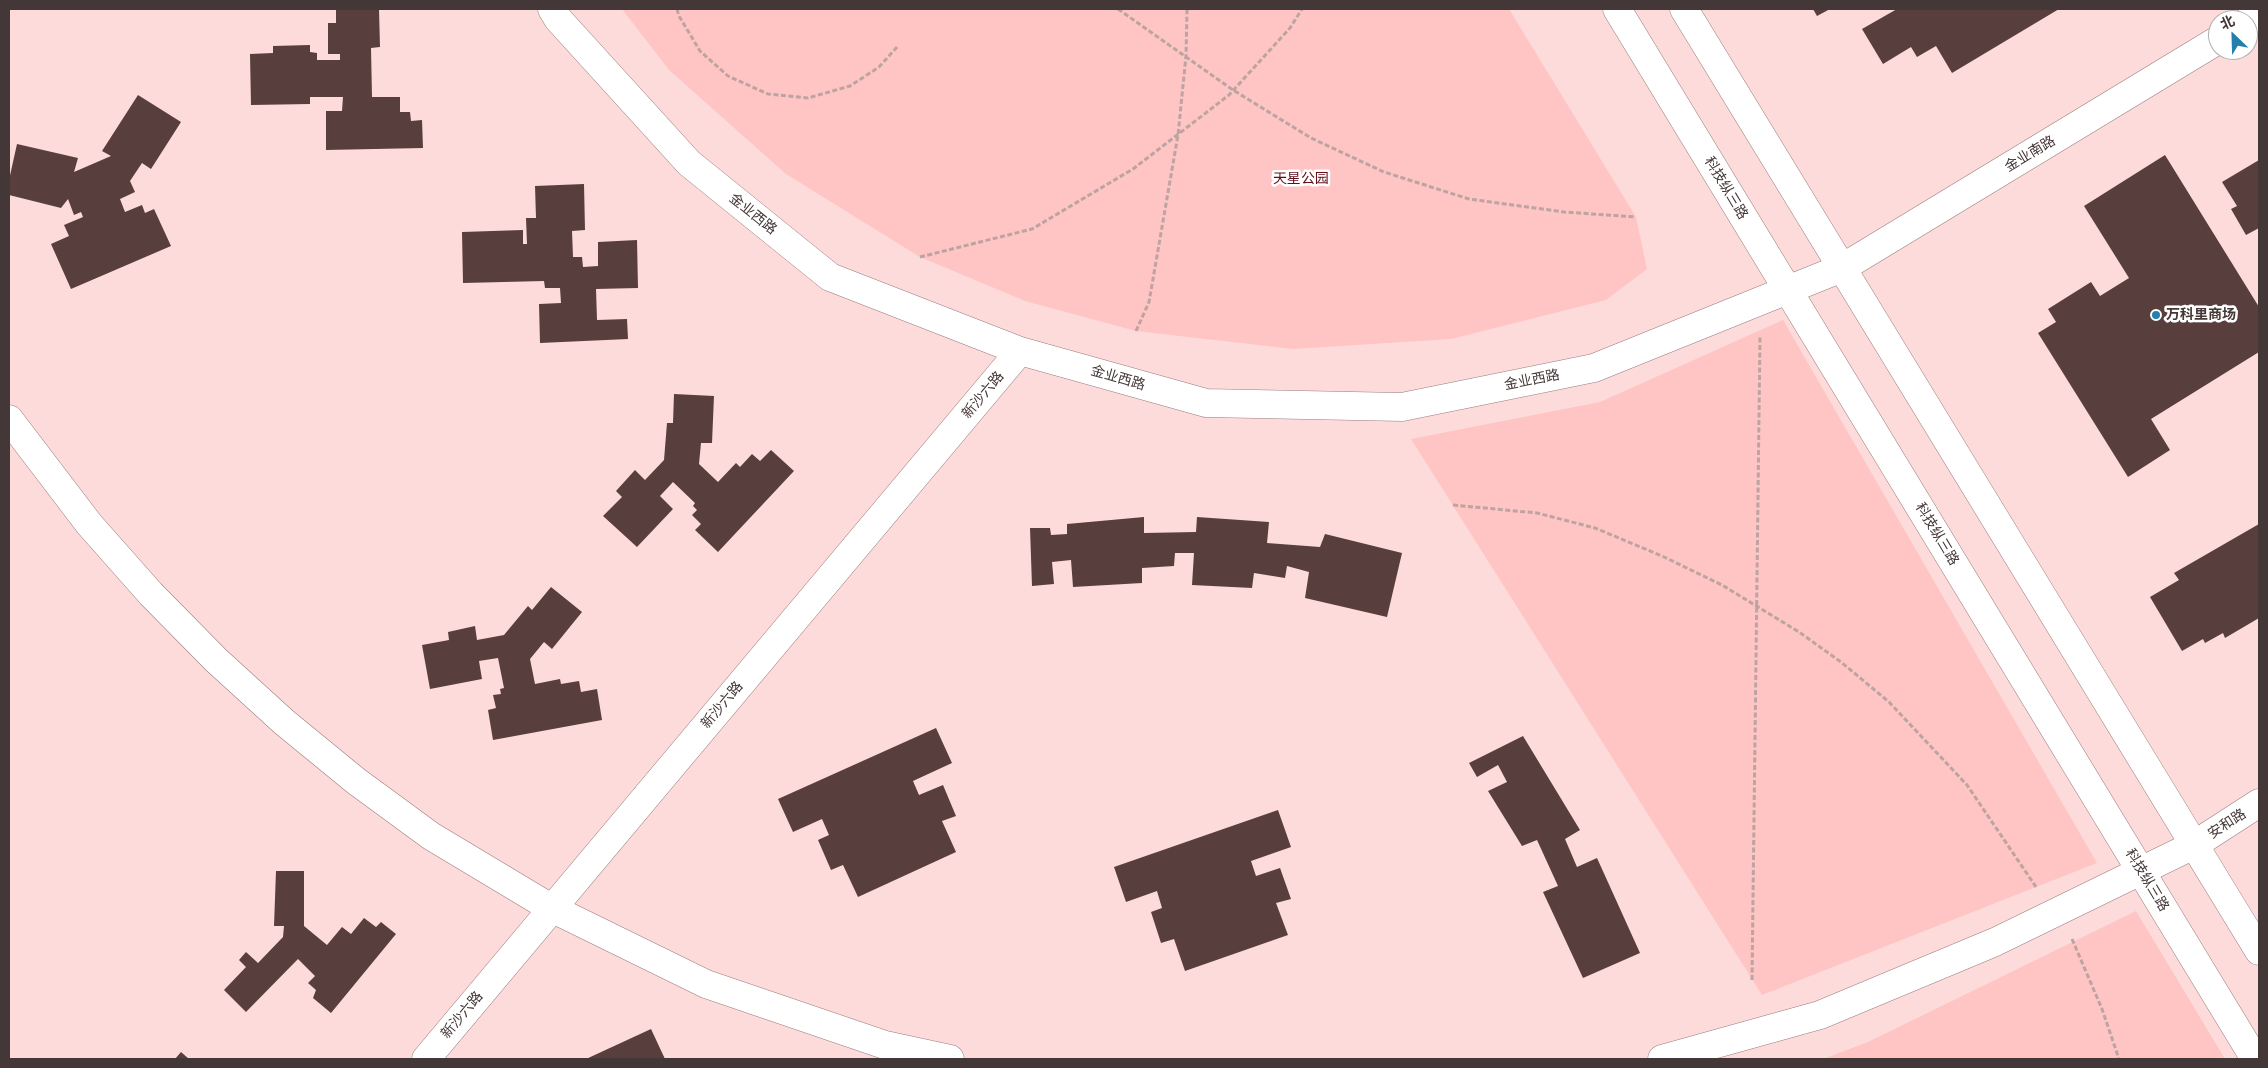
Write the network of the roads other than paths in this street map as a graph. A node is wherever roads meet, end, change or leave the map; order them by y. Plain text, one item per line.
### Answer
1 (552, 9) edge
2 (1617, 9) edge
3 (1684, 9) edge
4 (2208, 46) edge
5 (1842, 268) junction
6 (1789, 291) junction
7 (1020, 351) junction
8 (9, 419) edge
9 (2259, 803) edge
10 (2194, 845) junction
11 (2141, 870) junction
12 (551, 908) junction
13 (2259, 951) edge
14 (426, 1059) edge
15 (950, 1059) edge
16 (1662, 1059) edge
17 (2255, 1059) edge

1 - 7 street, 金业西路
2 - 6 street, 科技纵三路
3 - 5 street
4 - 5 street, 金业南路
5 - 6 street, 金业南路
5 - 10 street
6 - 7 street, 金业西路
6 - 11 street, 科技纵三路
7 - 12 street, 新沙六路
8 - 12 street
9 - 10 street, 安和路
10 - 11 street, 安和路
10 - 13 street
11 - 16 street, 安和路
11 - 17 street, 科技纵三路
12 - 14 street, 新沙六路
12 - 15 street

